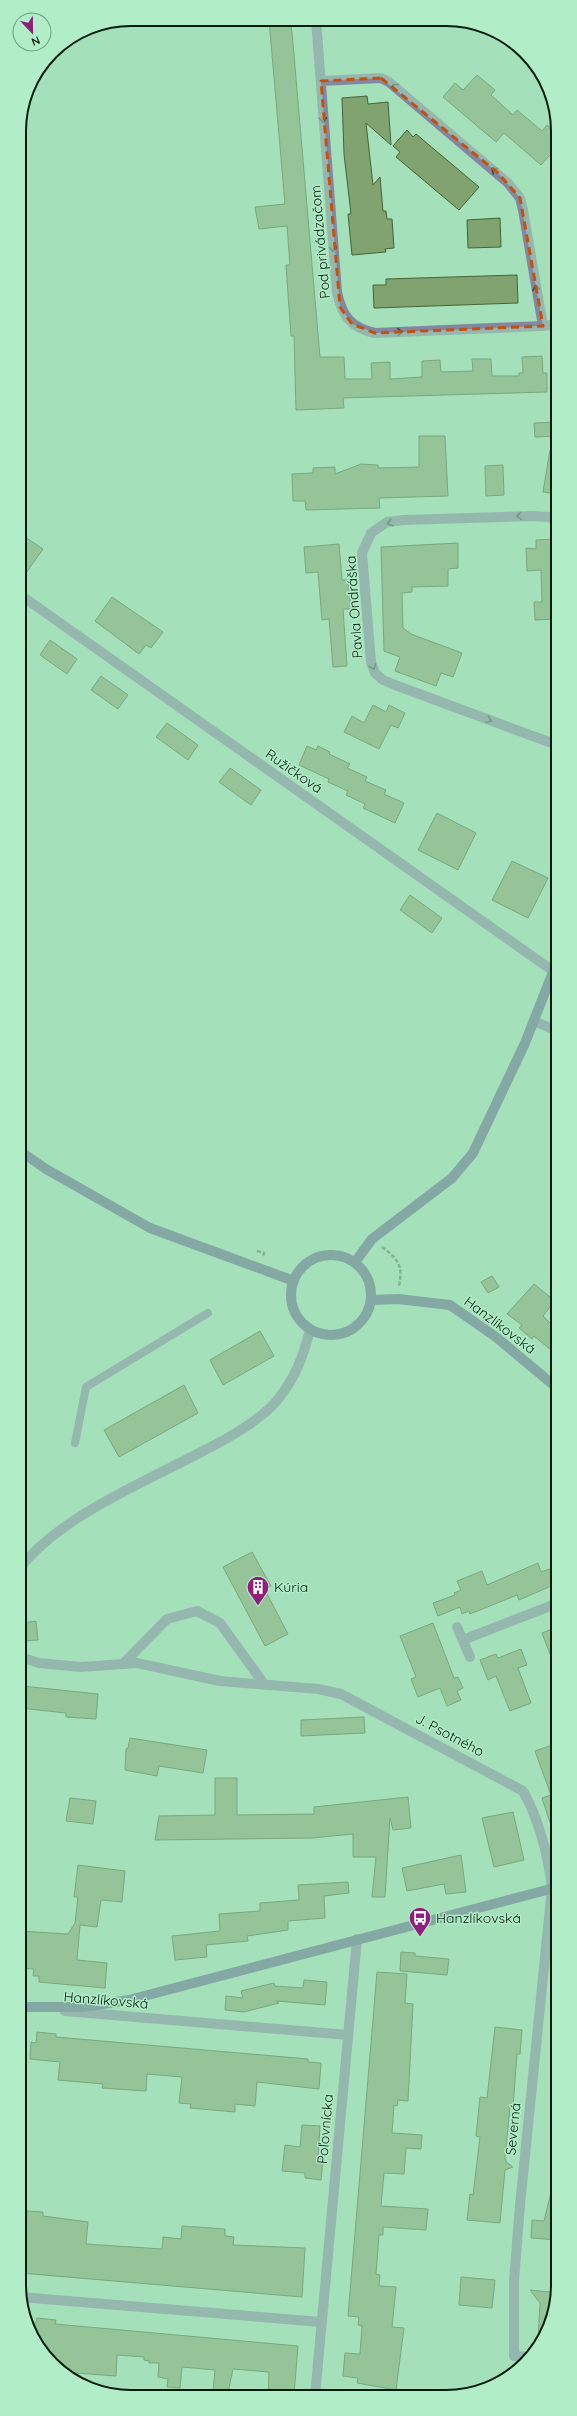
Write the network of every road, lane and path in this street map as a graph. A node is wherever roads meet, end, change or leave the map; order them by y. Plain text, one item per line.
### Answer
1 (316, 26) edge
2 (320, 81) junction
3 (551, 325) edge
4 (543, 326) junction
5 (551, 518) edge
6 (26, 599) edge
7 (551, 744) edge
8 (551, 964) edge
9 (551, 977) edge
10 (534, 1021) junction
11 (551, 1028) edge
12 (26, 1155) edge
13 (372, 1239) junction
14 (250, 1250) dead end
15 (355, 1262) junction
16 (260, 1270) junction
17 (294, 1281) junction
18 (398, 1299) junction
19 (371, 1300) junction
20 (208, 1313) dead end
21 (310, 1330) junction
22 (551, 1382) edge
23 (75, 1443) dead end
24 (26, 1560) edge
25 (551, 1606) edge
26 (457, 1628) dead end
27 (463, 1640) junction
28 (470, 1657) dead end
29 (26, 1659) edge
30 (123, 1664) junction
31 (264, 1684) junction
32 (551, 1871) edge
33 (551, 1889) edge
34 (551, 1926) edge
35 (357, 1939) junction
36 (26, 2007) edge
37 (26, 2007) edge
38 (348, 2035) junction
39 (27, 2298) edge
40 (321, 2322) junction
41 (522, 2356) edge
42 (315, 2390) edge

1 - 2 street, Pod privádzačom
4 -> 2 street
2 -> 4 street, Pod privádzačom
3 - 4 street, Pod privádzačom
5 -> 7 street, Pavla Ondráška
6 - 8 street, Ružičková
9 - 10 street
10 - 11 street
10 - 13 street
12 - 16 street
13 - 15 street
13 - 18 path
14 - 16 path
15 - 17 street
15 - 19 street
16 - 17 street
17 - 21 street
18 - 19 street, Hanzlíkovská
18 - 22 street, Hanzlíkovská
19 - 21 street
20 - 23 lane
21 - 24 street
25 - 27 street
26 - 27 street
27 - 28 street
29 - 30 street, J. Psotného
30 - 31 street, J. Psotného
30 - 31 street
31 - 32 street, J. Psotného
33 - 35 street, Hanzlíkovská
34 - 41 street, Severná
35 - 36 street, Hanzlíkovská
35 - 38 street, Poľovnícka
37 - 38 street, Hanzlíkovská
38 - 40 street, Poľovnícka
39 - 40 street
40 - 42 street, Poľovnícka

